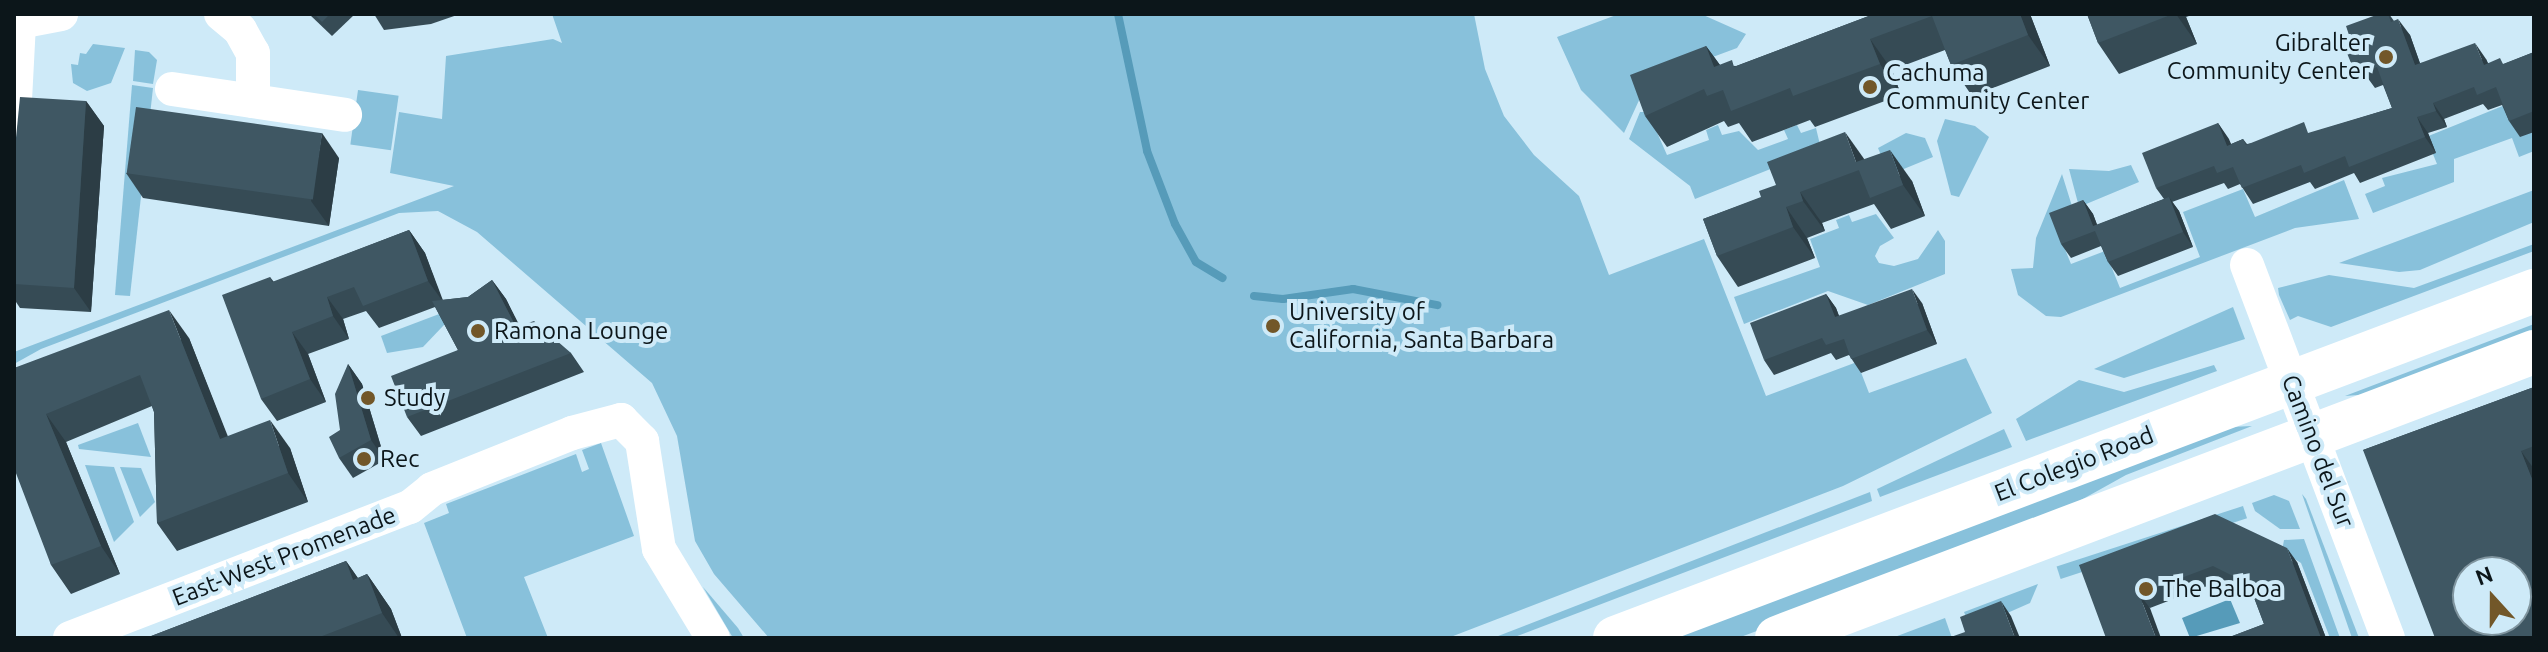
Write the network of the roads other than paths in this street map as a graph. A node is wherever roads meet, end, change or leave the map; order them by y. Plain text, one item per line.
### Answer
1 (61, 14) edge
2 (221, 14) edge
3 (16, 23) edge
4 (172, 89) dead end
5 (253, 101) junction
6 (345, 115) dead end
7 (14, 119) edge
8 (2247, 265) dead end
9 (2534, 291) edge
10 (2534, 352) edge
11 (2291, 383) junction
12 (2312, 436) junction
13 (70, 638) edge
14 (713, 638) edge
15 (1615, 638) edge
16 (1777, 638) edge
17 (2388, 638) edge

1 - 3 street
2 - 5 street
3 - 7 street
4 - 5 street
5 - 6 street
8 - 11 street, Camino del Sur
9 - 11 main road, El Colegio Road
10 - 12 main road
11 - 12 street, Camino del Sur
11 - 15 main road, El Colegio Road
12 - 16 main road
12 - 17 street, Camino del Sur
13 - 14 street, East-West Promenade

